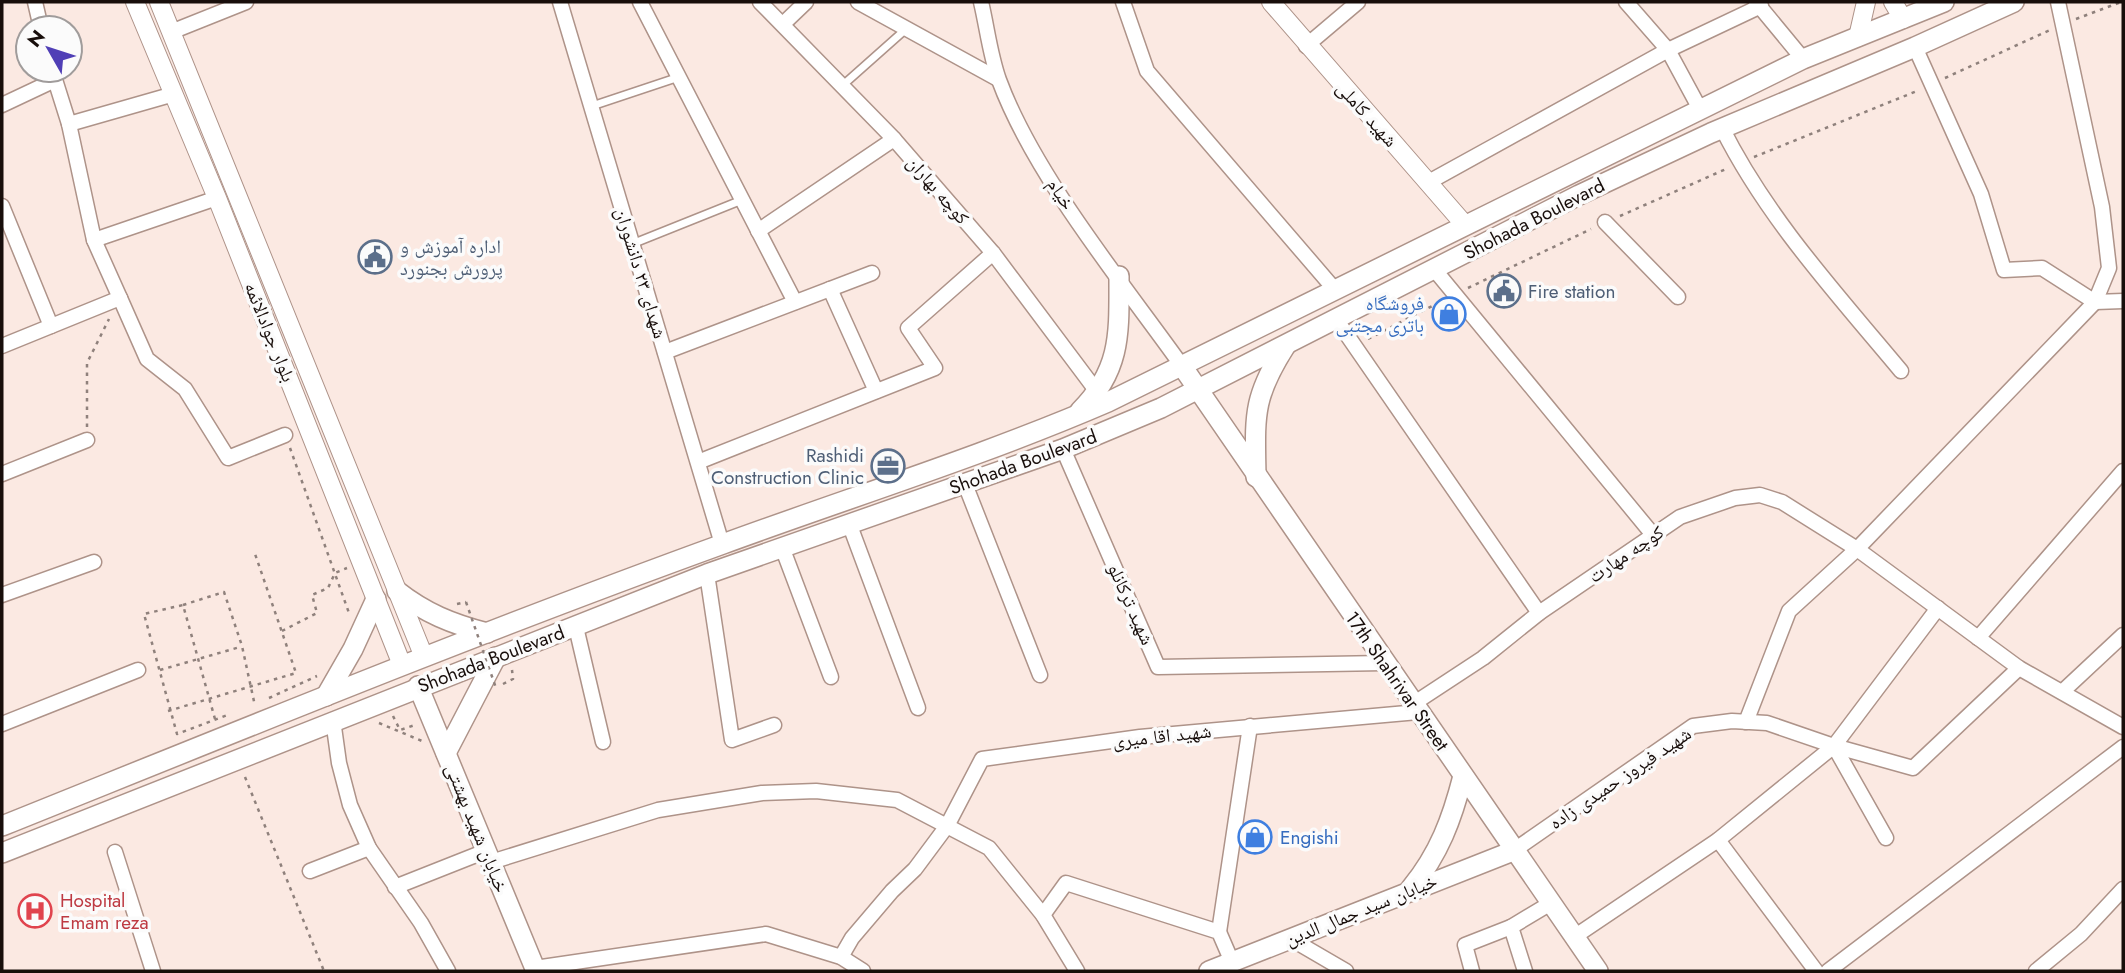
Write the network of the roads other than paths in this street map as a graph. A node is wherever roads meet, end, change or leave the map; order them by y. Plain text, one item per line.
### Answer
1 (135, 2) edge
2 (159, 2) edge
3 (246, 2) edge
4 (560, 2) edge
5 (640, 2) edge
6 (761, 2) edge
7 (806, 2) edge
8 (858, 2) edge
9 (981, 2) edge
10 (1123, 2) edge
11 (1271, 2) edge
12 (1358, 2) edge
13 (1626, 2) edge
14 (1866, 2) edge
15 (1892, 2) edge
16 (1944, 2) edge
17 (2014, 2) edge
18 (2058, 2) edge
19 (1759, 4) edge
20 (1903, 19) junction
21 (783, 24) junction
22 (906, 29) junction
23 (171, 32) junction
24 (1858, 37) junction
25 (1306, 46) junction
26 (1915, 47) junction
27 (1668, 50) junction
28 (1803, 60) junction
29 (679, 77) junction
30 (998, 79) junction
31 (38, 84) edge
32 (56, 84) edge
33 (843, 85) junction
34 (174, 94) junction
35 (2, 105) edge
36 (591, 106) junction
37 (1701, 111) junction
38 (69, 124) junction
39 (1722, 128) junction
40 (894, 139) junction
41 (1427, 183) junction
42 (217, 198) junction
43 (742, 200) junction
44 (2, 206) edge
45 (1605, 222) dead end
46 (1465, 225) junction
47 (758, 231) junction
48 (94, 240) junction
49 (632, 244) junction
50 (993, 253) junction
51 (1434, 269) junction
52 (872, 273) dead end
53 (1119, 276) junction
54 (830, 289) junction
55 (1336, 291) junction
56 (1678, 297) dead end
57 (120, 298) junction
58 (2123, 301) edge
59 (795, 302) junction
60 (2095, 302) junction
61 (1336, 319) junction
62 (51, 326) junction
63 (1250, 332) junction
64 (1288, 343) junction
65 (2, 345) edge
66 (665, 352) junction
67 (1261, 357) junction
68 (1182, 366) junction
69 (1901, 371) dead end
70 (1196, 390) junction
71 (876, 391) junction
72 (1096, 401) junction
73 (1101, 433) junction
74 (285, 435) road end
75 (87, 440) road end
76 (1063, 449) junction
77 (698, 462) junction
78 (2123, 471) edge
79 (2, 474) edge
80 (1256, 477) junction
81 (965, 484) junction
82 (849, 523) junction
83 (1654, 536) junction
84 (722, 544) junction
85 (782, 547) junction
86 (1857, 549) junction
87 (94, 562) dead end
88 (707, 574) junction
89 (397, 591) junction
90 (2, 595) edge
91 (376, 599) junction
92 (1937, 608) junction
93 (1539, 613) junction
94 (576, 627) junction
95 (486, 633) junction
96 (2123, 635) edge
97 (1978, 638) junction
98 (424, 657) junction
99 (496, 657) junction
100 (1384, 663) junction
101 (402, 665) junction
102 (2019, 668) junction
103 (138, 670) dead end
104 (1040, 675) dead end
105 (831, 677) dead end
106 (418, 686) junction
107 (2062, 692) junction
108 (326, 696) junction
109 (918, 708) dead end
110 (1416, 708) junction
111 (341, 717) junction
112 (3, 721) edge
113 (1746, 722) junction
114 (774, 726) dead end
115 (1250, 726) junction
116 (2123, 727) edge
117 (603, 742) dead end
118 (1834, 746) junction
119 (2123, 747) edge
120 (446, 753) junction
121 (1463, 776) junction
122 (947, 826) junction
123 (2, 827) edge
124 (1886, 838) dead end
125 (1718, 840) junction
126 (369, 848) junction
127 (1513, 851) junction
128 (115, 852) dead end
129 (2, 853) edge
130 (489, 857) junction
131 (310, 871) dead end
132 (395, 887) junction
133 (2123, 889) edge
134 (1409, 890) junction
135 (1551, 903) junction
136 (1043, 915) junction
137 (1511, 927) junction
138 (1219, 933) junction
139 (1574, 937) junction
140 (1291, 939) junction
141 (841, 957) junction
142 (1231, 962) junction
143 (535, 970) edge
144 (153, 971) edge
145 (448, 971) edge
146 (863, 971) edge
147 (1077, 971) edge
148 (1209, 971) edge
149 (1346, 971) edge
150 (1472, 971) edge
151 (1525, 971) edge
152 (1598, 971) edge
153 (1816, 971) edge
154 (1828, 971) edge
155 (2036, 971) edge

1 - 34 street, بلوار جوادالائمه
2 - 23 street, بلوار جوادالائمه
3 - 23 street
4 - 36 street, شهدای ۲۳ دانشوران
5 - 29 street
6 - 21 street, کوچه بهاران
7 - 21 street
8 - 22 street
9 - 30 street, خیام
10 - 55 street
11 - 25 street, شهید کاملی
12 - 25 street
13 - 27 street
14 - 24 street
15 - 20 street
16 - 20 main road, Shohada Boulevard
17 - 26 main road, Shohada Boulevard
18 - 60 street
19 - 27 street
19 - 28 street
20 - 24 main road, Shohada Boulevard
20 - 26 main road
21 - 33 street, کوچه بهاران
22 - 30 street
22 - 33 lane
23 - 89 street, بلوار جوادالائمه
24 - 28 main road, Shohada Boulevard
25 - 41 street, شهید کاملی
26 - 39 main road, Shohada Boulevard
26 - 60 street
27 - 37 street
27 - 41 street
28 - 37 main road, Shohada Boulevard
29 - 36 lane
29 - 43 street
30 - 53 street, خیام
31 - 35 street
32 - 38 street
33 - 40 street, کوچه بهاران
34 - 38 street
34 - 42 street, بلوار جوادالائمه
36 - 49 street, شهدای ۲۳ دانشوران
37 - 46 main road, Shohada Boulevard
38 - 48 street
39 - 51 main road, Shohada Boulevard
39 - 69 street
40 - 47 street
40 - 50 street, کوچه بهاران
41 - 46 street, شهید کاملی
42 - 48 street
42 - 91 street, بلوار جوادالائمه
43 - 47 street
43 - 49 lane
44 - 62 street
45 - 56 street
46 - 55 main road, Shohada Boulevard
47 - 59 street
48 - 57 street
49 - 66 street, شهدای ۲۳ دانشوران
50 - 71 street
50 - 72 street, کوچه بهاران
51 - 61 main road, Shohada Boulevard
51 - 83 street
52 - 54 street
53 - 68 street, خیام
53 - 72 main road
54 - 59 street
54 - 71 street
55 - 63 main road, Shohada Boulevard
57 - 62 street
57 - 74 street
58 - 60 street
59 - 66 street
60 - 86 street
61 - 64 main road, Shohada Boulevard
61 - 93 street
62 - 65 street
63 - 67 main road
63 - 68 main road, Shohada Boulevard
64 - 67 main road, Shohada Boulevard
64 - 80 main road
66 - 77 street, شهدای ۲۳ دانشوران
67 - 70 main road, Shohada Boulevard
68 - 70 main road, 17th Shahrivar Street
68 - 72 main road, Shohada Boulevard
70 - 73 main road, Shohada Boulevard
70 - 80 main road, 17th Shahrivar Street
71 - 77 street
72 - 73 main road
72 - 84 main road, Shohada Boulevard
73 - 76 main road, Shohada Boulevard
75 - 79 street
76 - 81 main road, Shohada Boulevard
76 - 100 street, شهید ترکانلو
77 - 84 street, شهدای ۲۳ دانشوران
78 - 97 street
80 - 100 main road, 17th Shahrivar Street
81 - 82 main road, Shohada Boulevard
81 - 104 street
82 - 85 main road, Shohada Boulevard
82 - 109 street
83 - 86 street, کوچه مهارت
83 - 93 street, کوچه مهارت
84 - 95 main road, Shohada Boulevard
85 - 88 main road, Shohada Boulevard
85 - 105 street
86 - 92 street, کوچه مهارت
86 - 113 street
87 - 90 street
88 - 94 main road, Shohada Boulevard
88 - 114 street
89 - 95 main road
89 - 98 street, بلوار جوادالائمه
91 - 101 street, بلوار جوادالائمه
91 - 108 main road
92 - 97 street, کوچه مهارت
92 - 118 street
93 - 110 street, کوچه مهارت
94 - 99 main road, Shohada Boulevard
94 - 117 street
95 - 98 main road, Shohada Boulevard
96 - 107 street
97 - 102 street, کوچه مهارت
98 - 101 main road, Shohada Boulevard
98 - 106 main road
99 - 106 main road, Shohada Boulevard
99 - 120 main road
100 - 110 main road, 17th Shahrivar Street
101 - 106 main road, خیابان شهید بهشتی
101 - 108 main road, Shohada Boulevard
102 - 107 street, کوچه مهارت
102 - 118 street, شهید فیروز حمیدی زاده
103 - 112 street
106 - 111 main road, Shohada Boulevard
106 - 120 main road, خیابان شهید بهشتی
107 - 116 street, کوچه مهارت
108 - 123 main road, Shohada Boulevard
110 - 115 street, شهید اقا میری
110 - 121 main road, 17th Shahrivar Street
111 - 126 street
111 - 129 main road, Shohada Boulevard
113 - 118 street, شهید فیروز حمیدی زاده
113 - 127 street, شهید فیروز حمیدی زاده
115 - 122 street, شهید اقا میری
115 - 138 street
118 - 124 street
118 - 125 street
119 - 154 street
120 - 130 main road, خیابان شهید بهشتی
121 - 127 main road, 17th Shahrivar Street
121 - 134 main road
122 - 130 street
122 - 136 street
122 - 141 street
125 - 139 street
125 - 153 street
126 - 131 street
126 - 132 street
127 - 134 main road, خیابان سید جمال الدین
127 - 135 main road, 17th Shahrivar Street
128 - 144 street
130 - 132 street
130 - 143 main road, خیابان شهید بهشتی
132 - 145 street
133 - 155 street
134 - 140 main road, خیابان سید جمال الدین
135 - 137 street
135 - 139 main road, 17th Shahrivar Street
136 - 138 street
136 - 147 street
137 - 150 street
137 - 151 street
138 - 142 street
139 - 152 main road, 17th Shahrivar Street
140 - 142 main road, خیابان سید جمال الدین
140 - 149 street
141 - 143 street
141 - 146 street
142 - 148 main road, خیابان سید جمال الدین

